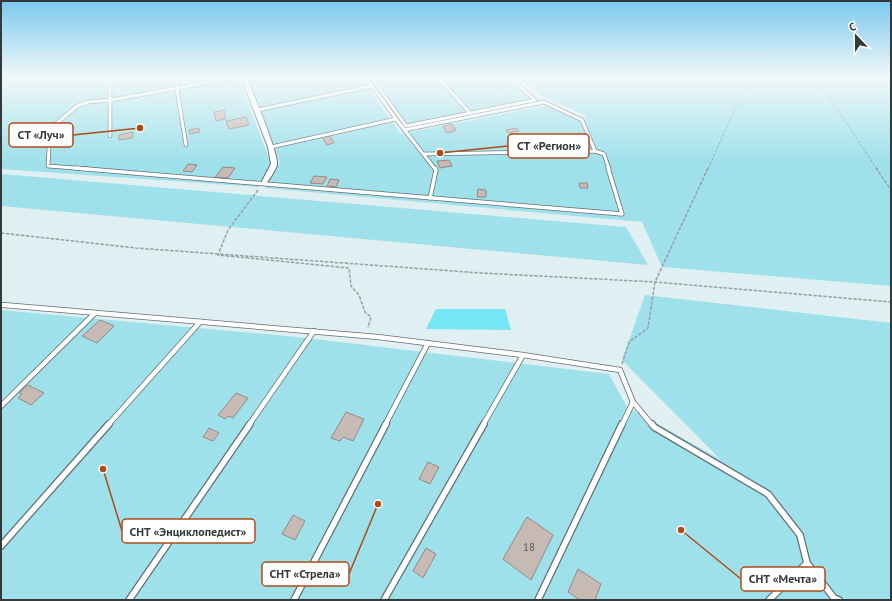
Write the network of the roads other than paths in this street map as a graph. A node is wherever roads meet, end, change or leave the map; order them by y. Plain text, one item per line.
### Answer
1 (80, 105) edge
2 (111, 105) edge
3 (180, 105) edge
4 (255, 105) edge
5 (281, 105) edge
6 (386, 105) edge
7 (391, 105) edge
8 (463, 105) edge
9 (510, 105) edge
10 (529, 105) edge
11 (550, 105) edge
12 (257, 110) junction
13 (470, 113) junction
14 (396, 119) junction
15 (404, 130) junction
16 (110, 136) dead end
17 (186, 145) dead end
18 (271, 147) junction
19 (595, 151) junction
20 (424, 154) junction
21 (264, 183) junction
22 (430, 198) junction
23 (3, 305) dead end
24 (94, 313) junction
25 (200, 322) junction
26 (314, 331) junction
27 (428, 343) junction
28 (523, 355) junction
29 (633, 402) junction
30 (1, 406) edge
31 (1, 546) edge
32 (807, 563) junction
33 (129, 600) edge
34 (294, 600) edge
35 (384, 600) edge
36 (538, 600) edge
37 (769, 600) edge
38 (839, 600) edge

1 - 21 lane
2 - 16 lane
3 - 17 lane
4 - 12 street
5 - 12 lane
6 - 14 lane
7 - 13 lane
8 - 13 lane
9 - 13 lane
10 - 15 lane
11 - 19 lane
12 - 18 street
14 - 15 lane
14 - 18 lane
15 - 20 lane
18 - 21 street
19 - 20 lane
19 - 22 lane
20 - 22 lane
21 - 22 lane
23 - 24 lane
24 - 25 lane
24 - 30 lane
25 - 26 lane
25 - 31 lane
26 - 27 lane
26 - 33 lane
27 - 28 lane
27 - 34 lane
28 - 29 lane
28 - 35 lane
29 - 32 lane
29 - 36 lane
32 - 37 lane
32 - 38 lane

